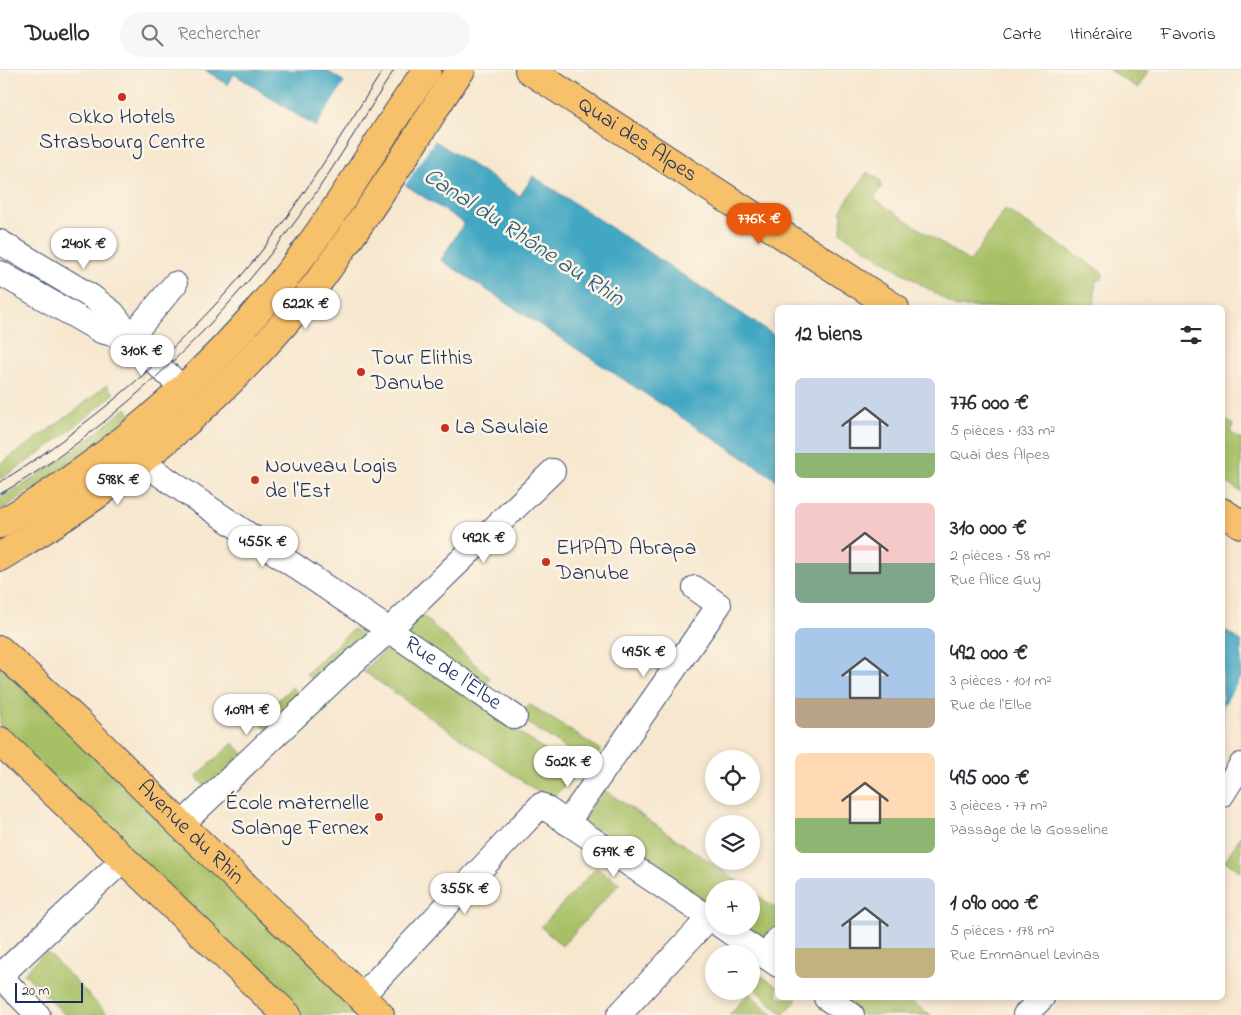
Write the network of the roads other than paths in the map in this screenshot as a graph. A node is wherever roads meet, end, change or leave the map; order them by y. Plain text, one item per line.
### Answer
1 (461, 70) edge
2 (529, 70) edge
3 (423, 74) edge
4 (0, 242) edge
5 (0, 273) edge
6 (175, 284) dead end
7 (890, 305) edge
8 (130, 338) junction
9 (183, 389) junction
10 (140, 461) junction
11 (553, 471) dead end
12 (1225, 514) edge
13 (0, 524) edge
14 (1241, 524) edge
15 (0, 557) edge
16 (695, 588) dead end
17 (389, 630) junction
18 (0, 650) edge
19 (515, 717) dead end
20 (0, 741) edge
21 (1241, 765) edge
22 (1225, 790) edge
23 (567, 823) junction
24 (181, 825) junction
25 (124, 859) junction
26 (705, 916) edge
27 (705, 931) edge
28 (738, 935) edge
29 (774, 954) edge
30 (0, 976) edge
31 (1040, 1000) edge
32 (825, 1004) edge
33 (371, 1006) edge
34 (38, 1015) edge
35 (287, 1015) edge
36 (618, 1015) edge
37 (852, 1015) edge
38 (1025, 1015) edge

1 - 10 main road
2 - 7 main road, Quai des Alpes
3 - 9 main road
4 - 8 street
5 - 8 street
6 - 8 street
8 - 9 street
9 - 13 main road
10 - 15 main road
10 - 17 street, Rue de l'Elbe
11 - 17 street, Rue de l'Elbe
12 - 14 main road
16 - 23 street
17 - 19 street, Rue de l'Elbe
17 - 24 street, Rue de l'Elbe
18 - 24 main road, Avenue du Rhin
20 - 25 main road
21 - 22 street
23 - 26 street
23 - 33 street
24 - 33 main road, Avenue du Rhin
25 - 30 street
25 - 35 main road
27 - 36 street
28 - 29 street
30 - 34 street
31 - 38 street
32 - 37 street

